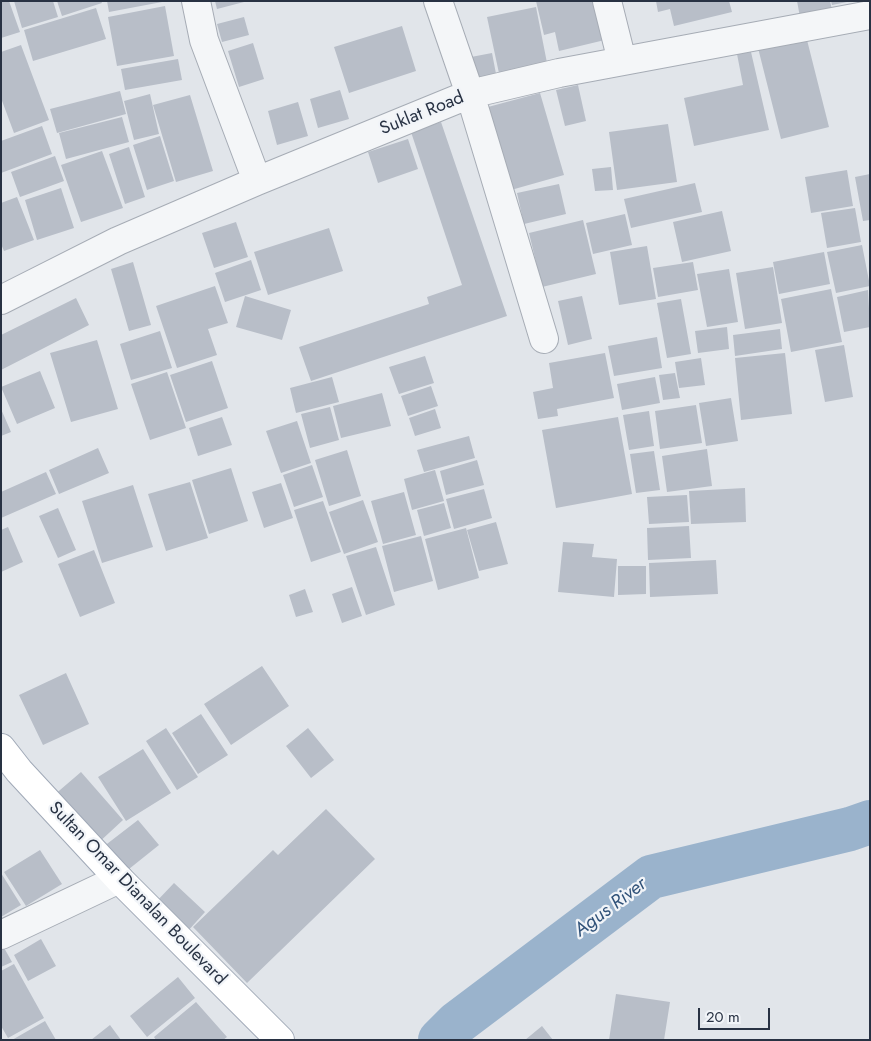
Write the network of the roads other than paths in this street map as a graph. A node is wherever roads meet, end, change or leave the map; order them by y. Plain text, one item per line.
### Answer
1 (196, 1) edge
2 (438, 1) edge
3 (607, 1) edge
4 (870, 15) edge
5 (622, 61) junction
6 (470, 94) junction
7 (257, 181) junction
8 (1, 300) edge
9 (544, 340) dead end
10 (1, 748) edge
11 (119, 879) junction
12 (1, 936) edge
13 (278, 1038) edge

1 - 7 street
2 - 6 street
3 - 5 street
4 - 5 street, Suklat Road
5 - 6 street, Suklat Road
6 - 7 street, Suklat Road
6 - 9 street
7 - 8 street, Suklat Road
10 - 11 main road, Sultan Omar Dianalan Boulevard
11 - 12 street
11 - 13 main road, Sultan Omar Dianalan Boulevard

